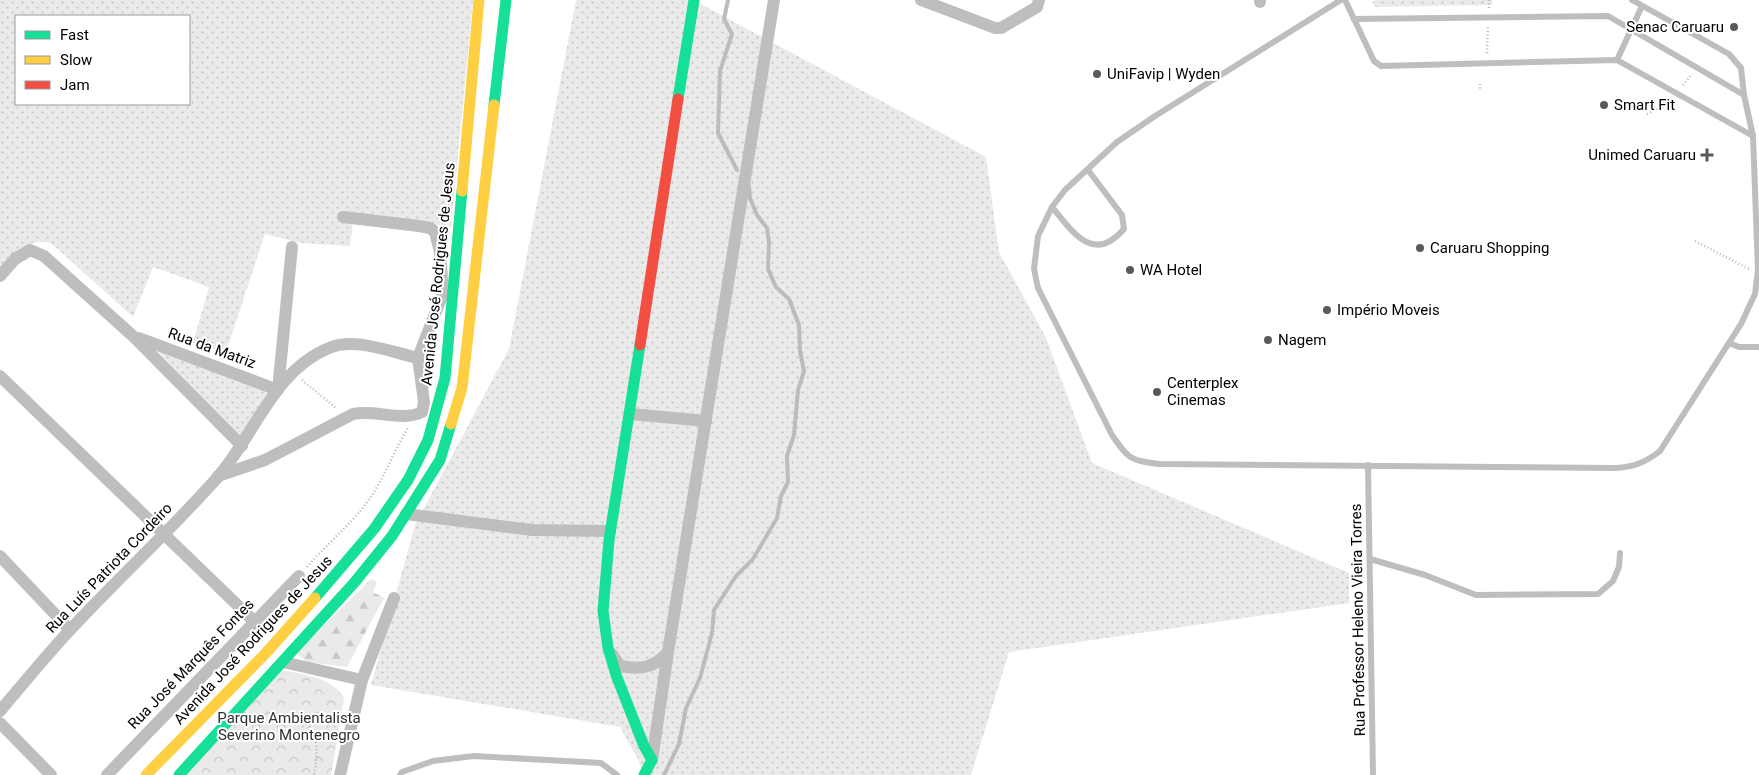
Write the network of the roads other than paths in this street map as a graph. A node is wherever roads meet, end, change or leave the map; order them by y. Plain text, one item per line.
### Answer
1 (479, 0) edge
2 (506, 0) edge
3 (694, 0) edge
4 (774, 0) edge
5 (921, 0) edge
6 (1038, 0) edge
7 (1340, 0) edge
8 (1345, 0) edge
9 (1632, 0) edge
10 (1642, 6) junction
11 (1354, 19) junction
12 (1631, 29) junction
13 (1617, 60) junction
14 (1744, 95) junction
15 (1753, 136) junction
16 (1088, 170) junction
17 (1052, 207) junction
18 (343, 217) dead end
19 (292, 246) dead end
20 (0, 276) edge
21 (448, 292) junction
22 (134, 337) junction
23 (1729, 343) junction
24 (1759, 347) edge
25 (418, 358) junction
26 (0, 376) edge
27 (278, 390) junction
28 (631, 414) junction
29 (706, 421) junction
30 (242, 446) junction
31 (1368, 465) junction
32 (218, 476) junction
33 (406, 514) junction
34 (610, 531) junction
35 (164, 536) junction
36 (1620, 553) dead end
37 (0, 556) edge
38 (1370, 559) junction
39 (299, 576) road end
40 (394, 598) dead end
41 (255, 622) junction
42 (70, 630) junction
43 (608, 648) junction
44 (668, 652) junction
45 (283, 662) junction
46 (362, 680) junction
47 (0, 711) edge
48 (0, 723) edge
49 (652, 760) junction
50 (51, 775) edge
51 (107, 775) edge
52 (146, 775) edge
53 (179, 775) edge
54 (340, 775) edge
55 (400, 775) edge
56 (617, 775) edge
57 (644, 775) edge
58 (1373, 775) edge

1 - 21 main road, Avenida José Rodrigues de Jesus
2 - 33 main road
3 - 28 main road
4 - 29 street
5 - 6 street
7 - 16 lane
8 - 11 lane
9 - 10 lane
10 - 12 lane
10 - 14 lane
11 - 12 lane
11 - 13 lane
12 - 13 lane
12 - 14 lane
13 - 15 lane
14 - 15 lane
15 - 23 lane
16 - 17 lane
16 - 17 lane
17 - 31 lane
18 - 21 street
19 - 27 street
20 - 22 street
21 - 25 street
21 - 52 main road, Avenida José Rodrigues de Jesus
22 - 27 street, Rua da Matriz
22 - 30 street
23 - 24 lane
23 - 31 lane
25 - 27 street, Rua Luís Patriota Cordeiro
25 - 32 street
26 - 35 street
27 - 30 street, Rua Luís Patriota Cordeiro
28 - 29 street
28 - 34 main road
29 - 44 street
30 - 32 street, Rua Luís Patriota Cordeiro
31 - 38 lane, Rua Professor Heleno Vieira Torres
32 - 35 street, Rua Luís Patriota Cordeiro
33 - 34 street
33 - 45 main road
34 - 43 main road
35 - 41 street
35 - 42 street, Rua Luís Patriota Cordeiro
36 - 38 lane
37 - 42 street
38 - 58 lane, Rua Professor Heleno Vieira Torres
39 - 41 street, Rua José Marquês Fontes
40 - 46 street
41 - 51 street, Rua José Marquês Fontes
42 - 47 street, Rua Luís Patriota Cordeiro
43 - 44 street
43 - 49 main road
44 - 49 street
45 - 46 street
45 - 53 main road
46 - 54 street
48 - 50 street
49 - 57 main road
55 - 56 lane

